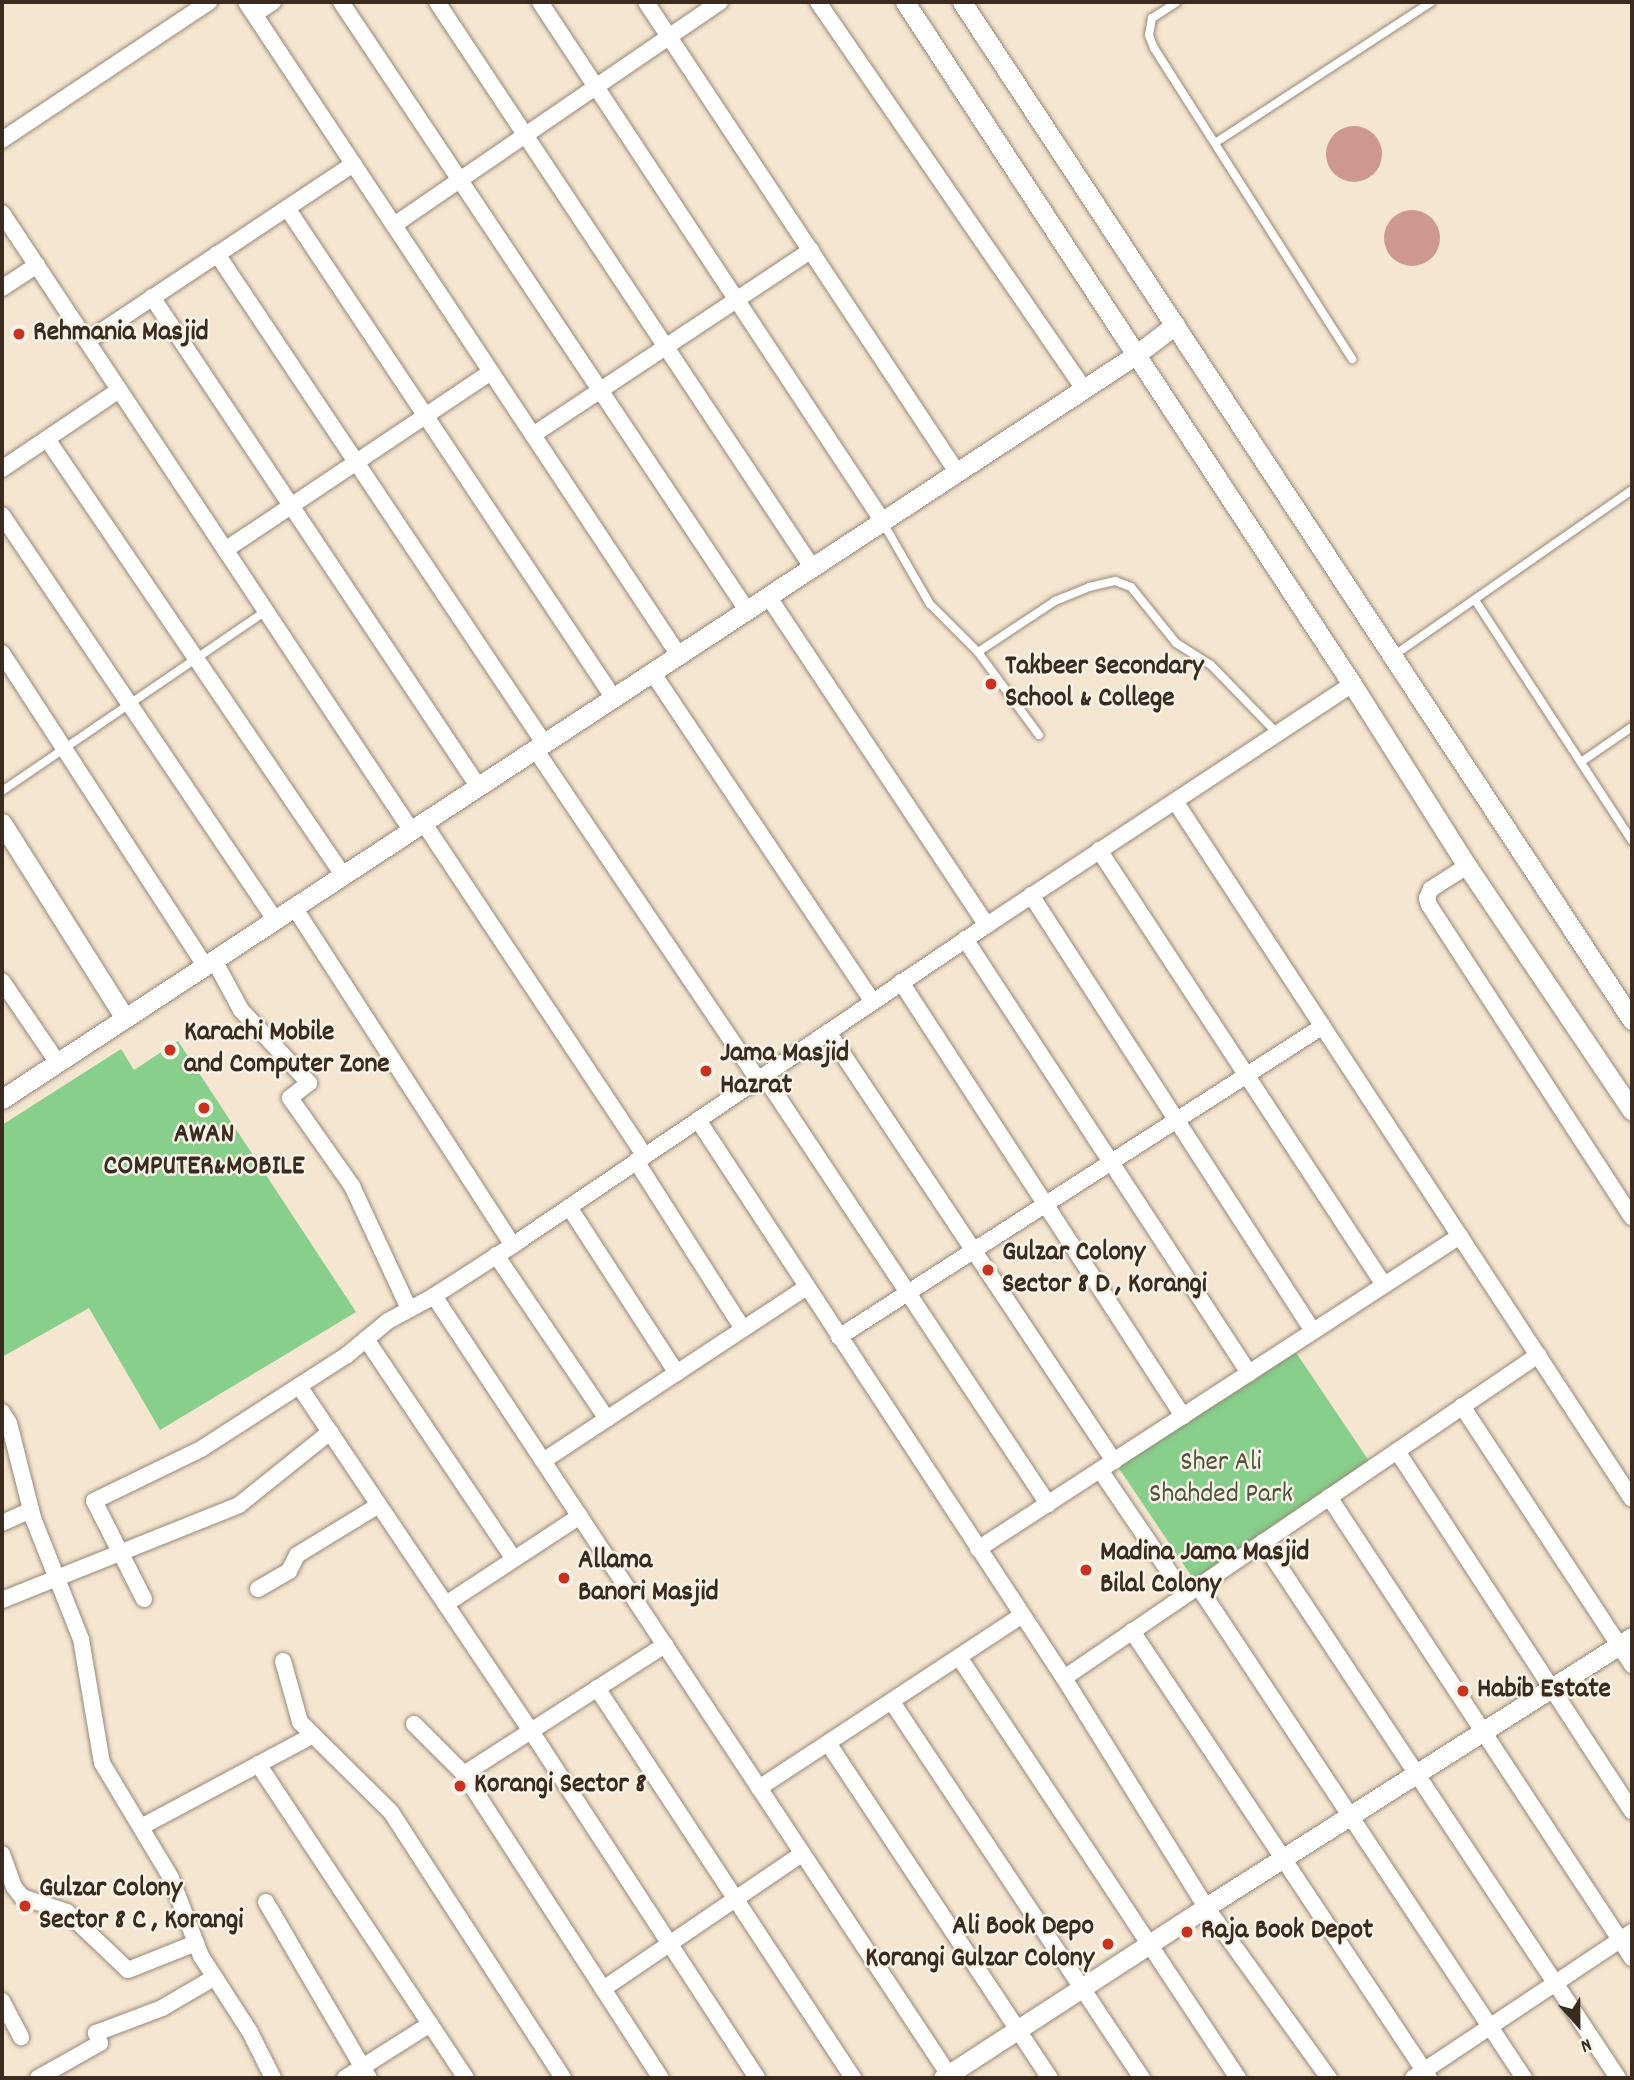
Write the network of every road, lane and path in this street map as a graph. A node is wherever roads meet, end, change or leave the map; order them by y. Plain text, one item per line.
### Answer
1 (209, 2) edge
2 (273, 2) edge
3 (341, 2) edge
4 (437, 2) edge
5 (540, 2) edge
6 (646, 2) edge
7 (720, 2) edge
8 (818, 2) edge
9 (905, 2) edge
10 (962, 2) edge
11 (1177, 2) edge
12 (1431, 2) edge
13 (251, 8) edge
14 (669, 37) junction
15 (596, 87) junction
16 (526, 135) junction
17 (2, 140) edge
18 (1215, 143) junction
19 (353, 164) junction
20 (460, 180) junction
21 (287, 208) junction
22 (2, 213) edge
23 (394, 225) junction
24 (811, 250) junction
25 (217, 254) junction
26 (37, 265) junction
27 (2, 288) edge
28 (152, 297) junction
29 (737, 299) junction
30 (1175, 325) junction
31 (86, 341) junction
32 (666, 346) junction
33 (1137, 354) junction
34 (1352, 359) dead end
35 (491, 372) junction
36 (1083, 388) junction
37 (119, 390) junction
38 (600, 390) junction
39 (426, 416) junction
40 (533, 435) junction
41 (47, 439) junction
42 (356, 462) junction
43 (2, 469) edge
44 (957, 472) junction
45 (1632, 490) edge
46 (291, 506) junction
47 (2, 515) edge
48 (882, 520) junction
49 (225, 550) junction
50 (812, 567) junction
51 (768, 596) junction
52 (1475, 600) junction
53 (747, 610) junction
54 (266, 611) junction
55 (978, 652) junction
56 (2, 653) edge
57 (678, 654) junction
58 (1393, 656) junction
59 (196, 659) junction
60 (652, 672) junction
61 (1352, 684) junction
62 (613, 697) junction
63 (130, 704) junction
64 (1632, 727) edge
65 (1277, 733) junction
66 (1039, 734) dead end
67 (539, 746) junction
68 (64, 749) junction
69 (1581, 762) junction
70 (478, 786) junction
71 (2, 791) edge
72 (1175, 801) junction
73 (2, 823) edge
74 (417, 826) junction
75 (1632, 841) edge
76 (1099, 850) junction
77 (1462, 870) junction
78 (343, 875) junction
79 (1031, 895) junction
80 (294, 907) junction
81 (275, 919) junction
82 (987, 925) junction
83 (965, 939) junction
84 (209, 963) junction
85 (2, 981) edge
86 (901, 982) junction
87 (873, 1002) junction
88 (125, 1018) junction
89 (1632, 1020) edge
90 (1323, 1026) junction
91 (828, 1032) junction
92 (58, 1063) junction
93 (1246, 1075) junction
94 (761, 1077) junction
95 (2, 1099) edge
96 (1632, 1111) edge
97 (698, 1120) junction
98 (1176, 1120) junction
99 (640, 1159) junction
100 (1111, 1162) junction
101 (1045, 1204) junction
102 (569, 1207) junction
103 (1632, 1217) edge
104 (1460, 1236) junction
105 (513, 1245) junction
106 (974, 1250) junction
107 (496, 1255) junction
108 (1384, 1285) junction
109 (807, 1287) junction
110 (908, 1293) junction
111 (434, 1296) junction
112 (409, 1310) junction
113 (743, 1329) junction
114 (1313, 1331) junction
115 (839, 1337) junction
116 (366, 1339) junction
117 (1538, 1355) junction
118 (677, 1373) junction
119 (1249, 1373) junction
120 (299, 1386) junction
121 (1462, 1406) junction
122 (2, 1412) edge
123 (1183, 1416) junction
124 (607, 1419) junction
125 (6, 1430) edge
126 (330, 1432) junction
127 (1397, 1451) junction
128 (543, 1461) junction
129 (1114, 1461) junction
130 (1100, 1470) junction
131 (1328, 1497) junction
132 (1632, 1499) edge
133 (1048, 1504) junction
134 (379, 1505) junction
135 (31, 1510) junction
136 (580, 1516) junction
137 (2, 1523) edge
138 (1263, 1542) junction
139 (978, 1549) junction
140 (121, 1552) junction
141 (514, 1559) junction
142 (57, 1578) junction
143 (258, 1589) dead end
144 (1191, 1590) junction
145 (144, 1599) dead end
146 (2, 1600) edge
147 (446, 1604) junction
148 (1021, 1616) junction
149 (1132, 1630) junction
150 (1626, 1641) edge
151 (665, 1645) junction
152 (959, 1657) junction
153 (283, 1661) dead end
154 (1632, 1665) edge
155 (1064, 1678) junction
156 (597, 1688) junction
157 (1551, 1689) junction
158 (892, 1702) junction
159 (414, 1724) dead end
160 (1485, 1730) junction
161 (531, 1731) junction
162 (313, 1735) junction
163 (828, 1744) junction
164 (258, 1764) junction
165 (464, 1774) junction
166 (1416, 1774) junction
167 (760, 1788) junction
168 (1632, 1811) edge
169 (1348, 1817) junction
170 (141, 1827) junction
171 (2, 1854) edge
172 (803, 1854) junction
173 (1285, 1857) junction
174 (735, 1899) junction
175 (267, 1902) dead end
176 (1206, 1907) junction
177 (1626, 1936) edge
178 (196, 1943) junction
179 (1150, 1943) junction
180 (669, 1944) junction
181 (1632, 1958) edge
182 (215, 1977) junction
183 (1555, 1983) junction
184 (1082, 1988) junction
185 (603, 1989) junction
186 (2, 2001) edge
187 (430, 2024) junction
188 (1490, 2027) junction
189 (1018, 2029) junction
190 (21, 2037) dead end
191 (365, 2073) edge
192 (1422, 2076) edge
193 (42, 2077) edge
194 (947, 2077) edge
195 (273, 2078) edge
196 (345, 2078) edge
197 (466, 2078) edge
198 (563, 2078) edge
199 (661, 2078) edge
200 (757, 2078) edge
201 (853, 2078) edge
202 (1050, 2078) edge
203 (1142, 2078) edge
204 (1238, 2078) edge
205 (1329, 2078) edge
206 (1524, 2078) edge
207 (1618, 2078) edge

1 - 17 street
2 - 13 street
3 - 20 street
4 - 16 street
5 - 15 street
6 - 14 street
7 - 14 street
8 - 36 street
9 - 33 street
10 - 30 street
11 - 18 lane
12 - 18 lane
13 - 19 street
14 - 15 street
14 - 24 street
15 - 16 street
15 - 29 street
16 - 20 street
16 - 32 street
18 - 34 lane
19 - 21 street
19 - 23 street
20 - 23 street
20 - 38 street
21 - 25 street
21 - 39 street
22 - 26 street
23 - 35 street
24 - 29 street
24 - 44 street
25 - 28 street
25 - 42 street
26 - 27 street
26 - 31 street
28 - 31 street
28 - 46 street
29 - 32 street
29 - 48 street
30 - 33 street
30 - 58 street
31 - 37 street
32 - 38 street
32 - 50 street
33 - 36 street
33 - 61 street
35 - 39 street
35 - 40 street
36 - 44 street
37 - 41 street
37 - 49 street
38 - 40 street
38 - 53 street
39 - 42 street
39 - 62 street
40 - 57 street
41 - 43 street
41 - 59 street
42 - 46 street
42 - 67 street
44 - 48 street
45 - 52 lane
46 - 49 street
46 - 70 street
47 - 63 street
48 - 50 street
48 - 55 lane
49 - 54 street
50 - 51 street
51 - 53 street
51 - 82 street
52 - 58 lane
52 - 69 lane
53 - 57 street
54 - 59 lane
54 - 74 street
55 - 65 lane
55 - 66 lane
56 - 68 street
57 - 60 street
58 - 89 street
59 - 63 lane
59 - 78 street
60 - 62 street
60 - 87 street
61 - 65 street
61 - 77 street
62 - 67 street
63 - 68 lane
63 - 81 street
64 - 69 lane
65 - 72 street
67 - 70 street
67 - 94 street
68 - 71 lane
68 - 84 street
69 - 75 lane
70 - 74 street
72 - 76 street
72 - 90 street
73 - 88 street
74 - 78 street
74 - 99 street
76 - 79 street
76 - 93 street
77 - 96 street
77 - 103 street
78 - 80 street
79 - 82 street
79 - 98 street
80 - 81 street
80 - 105 street
81 - 84 street
82 - 83 street
83 - 86 street
83 - 100 street
84 - 88 street
84 - 112 street
85 - 92 street
86 - 87 street
86 - 101 street
87 - 91 street
88 - 92 street
90 - 93 street
90 - 104 street
91 - 94 street
91 - 106 street
92 - 95 street
93 - 98 street
93 - 108 street
94 - 97 street
94 - 110 street
97 - 99 street
97 - 109 street
98 - 100 street
98 - 114 street
99 - 102 street
99 - 113 street
100 - 101 street
100 - 119 street
101 - 106 street
101 - 123 street
102 - 105 street
102 - 118 street
104 - 108 street
104 - 117 street
105 - 107 street
106 - 110 street
106 - 129 street
107 - 111 street
107 - 124 street
108 - 114 street
109 - 113 street
109 - 115 street
110 - 115 street
110 - 133 street
111 - 112 street
111 - 128 street
112 - 116 street
113 - 118 street
114 - 119 street
115 - 139 street
116 - 120 street
116 - 141 street
117 - 121 street
117 - 132 street
118 - 124 street
119 - 123 street
120 - 126 street
120 - 140 street
121 - 127 street
121 - 150 street
122 - 125 street
123 - 129 street
124 - 128 street
125 - 135 street
126 - 134 street
126 - 140 street
127 - 131 street
127 - 157 street
128 - 136 street
129 - 130 street
130 - 133 street
130 - 144 street
131 - 138 street
131 - 160 street
133 - 139 street
134 - 143 street
134 - 147 street
135 - 137 street
135 - 142 street
136 - 141 street
136 - 151 street
138 - 144 street
138 - 166 street
139 - 148 street
140 - 142 street
140 - 145 street
141 - 147 street
142 - 146 street
142 - 170 street
144 - 149 street
144 - 169 street
147 - 161 street
148 - 152 street
148 - 155 street
149 - 155 street
149 - 173 street
150 - 154 street
150 - 157 street
151 - 156 street
151 - 167 street
152 - 158 street
152 - 179 street
153 - 162 street
155 - 176 street
156 - 161 street
156 - 174 street
157 - 160 street
157 - 168 street
158 - 163 street
158 - 184 street
159 - 165 street
160 - 166 street
160 - 177 street
161 - 165 street
161 - 180 street
162 - 164 street
162 - 198 street
163 - 167 street
163 - 189 street
164 - 170 street
164 - 187 street
165 - 185 street
166 - 169 street
166 - 183 street
167 - 172 street
169 - 173 street
169 - 188 street
170 - 178 street
171 - 178 street
172 - 174 street
172 - 194 street
173 - 176 street
173 - 192 street
174 - 180 street
174 - 201 street
175 - 191 street
176 - 179 street
176 - 205 street
177 - 181 street
177 - 183 street
178 - 182 street
179 - 184 street
179 - 204 street
180 - 185 street
180 - 200 street
182 - 193 street
182 - 195 street
183 - 188 street
183 - 207 street
184 - 189 street
184 - 203 street
185 - 199 street
186 - 190 street
187 - 191 street
187 - 197 street
188 - 192 street
188 - 206 street
189 - 194 street
189 - 202 street
191 - 196 street

